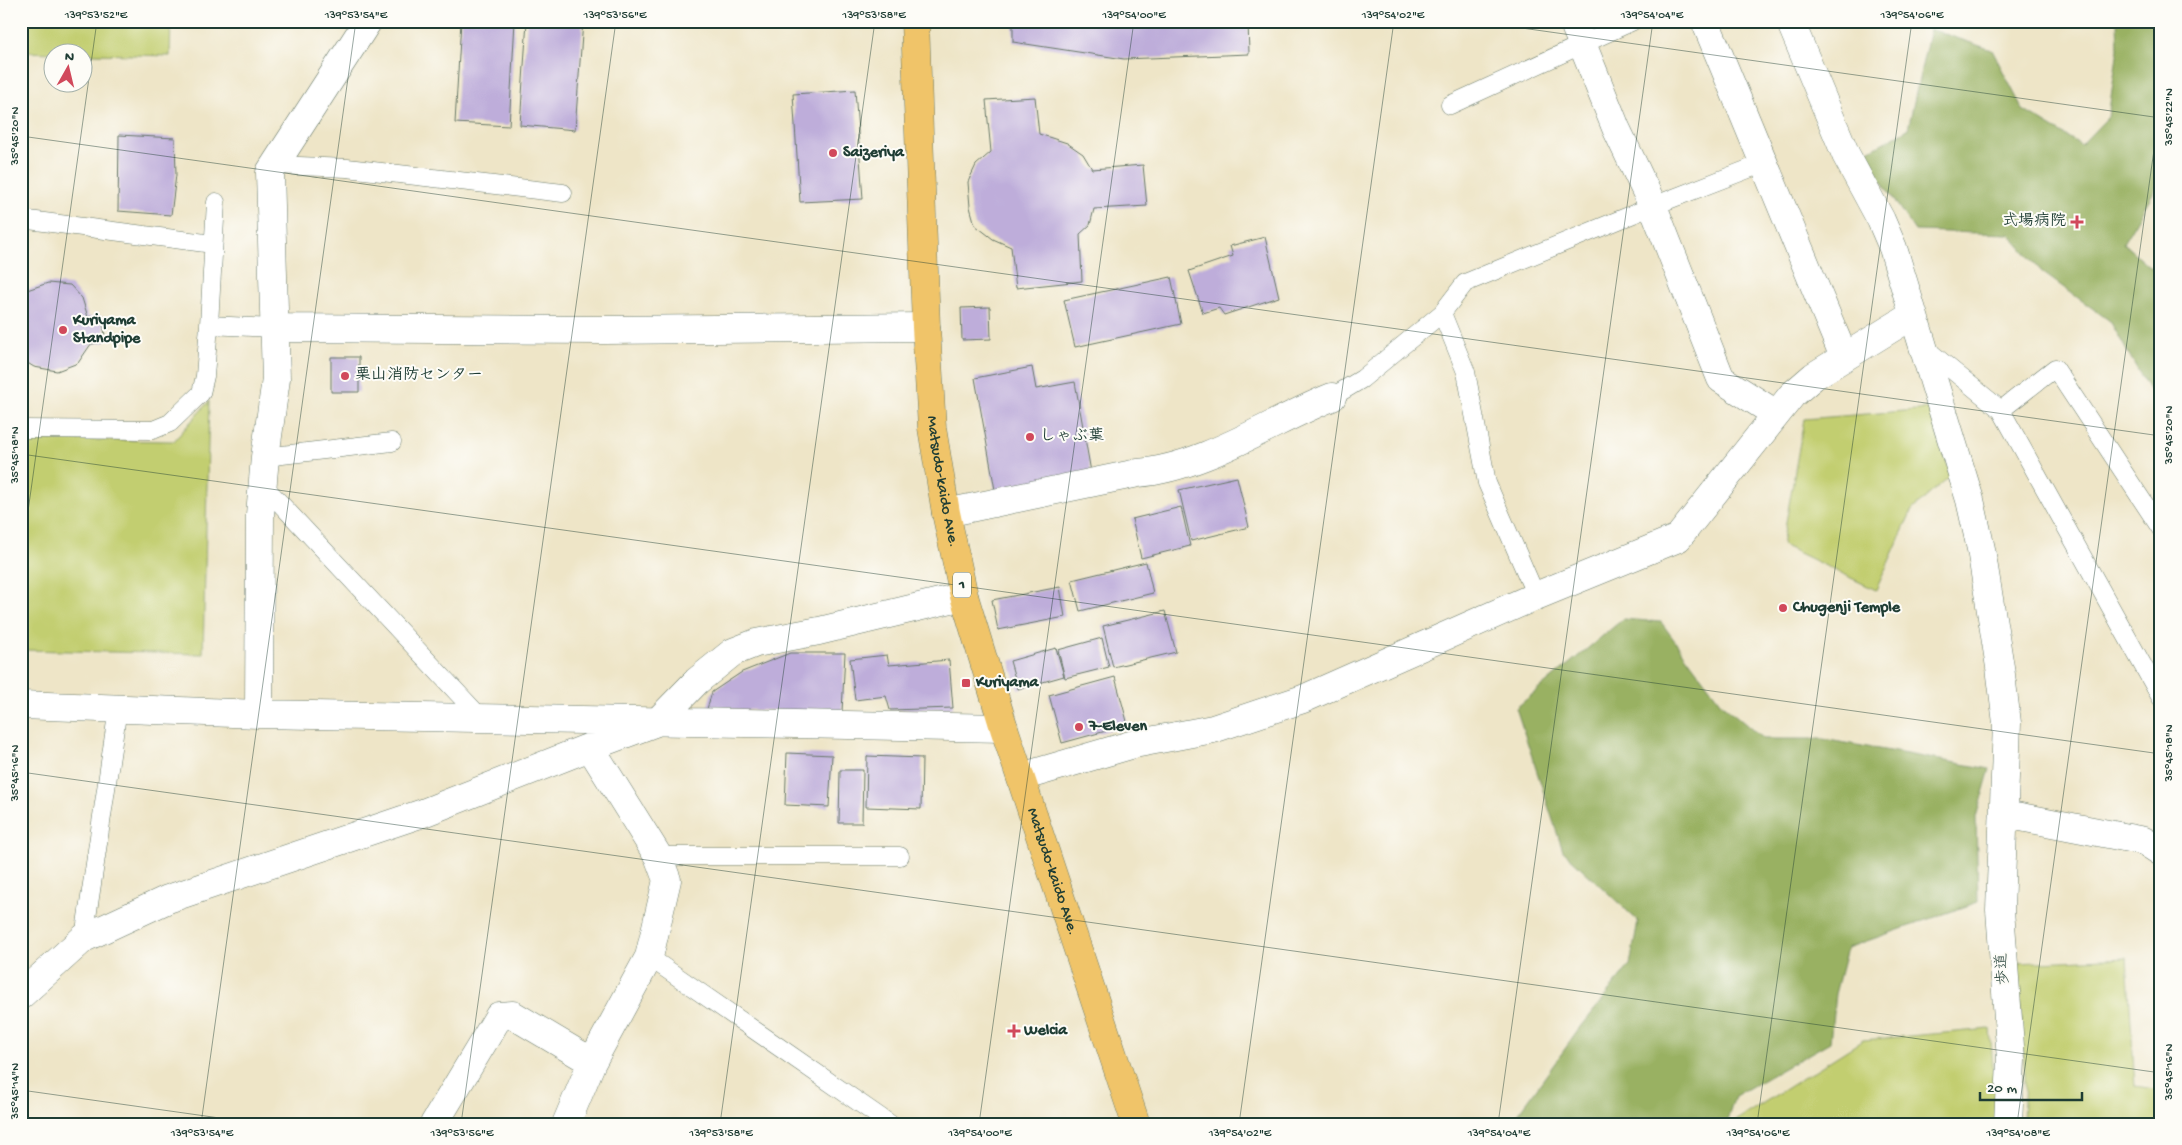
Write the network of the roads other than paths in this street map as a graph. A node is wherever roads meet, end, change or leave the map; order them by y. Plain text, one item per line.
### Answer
1 (368, 21) edge
2 (915, 21) edge
3 (1633, 21) edge
4 (1705, 21) edge
5 (1790, 21) edge
6 (1577, 32) edge
7 (1450, 105) dead end
8 (1764, 163) junction
9 (275, 165) junction
10 (563, 193) dead end
11 (216, 202) dead end
12 (1653, 206) junction
13 (21, 219) edge
14 (213, 244) junction
15 (1442, 313) junction
16 (1913, 315) junction
17 (209, 326) junction
18 (926, 327) junction
19 (274, 328) junction
20 (1925, 348) junction
21 (1844, 357) junction
22 (1332, 397) joint
23 (2001, 410) junction
24 (1776, 414) junction
25 (21, 428) edge
26 (392, 442) dead end
27 (265, 457) junction
28 (263, 485) junction
29 (946, 513) junction
30 (2161, 529) edge
31 (964, 596) junction
32 (1536, 596) junction
33 (2161, 698) edge
34 (21, 705) edge
35 (118, 708) junction
36 (259, 714) junction
37 (482, 719) junction
38 (657, 722) junction
39 (1004, 728) junction
40 (590, 747) junction
41 (1021, 777) junction
42 (2005, 814) junction
43 (2161, 852) edge
44 (658, 856) junction
45 (900, 856) dead end
46 (84, 938) junction
47 (649, 957) junction
48 (21, 995) edge
49 (592, 1062) junction
50 (576, 1120) edge
51 (434, 1124) edge
52 (890, 1124) edge
53 (1136, 1124) edge
54 (2008, 1124) edge

1 - 9 street
2 - 18 main road, Matsudo-kaido Ave. / 1
3 - 6 lane
4 - 8 street
5 - 16 street, 歩道
6 - 7 lane
6 - 12 street
8 - 12 lane
8 - 21 street
9 - 10 lane
9 - 19 street
11 - 14 lane
12 - 15 lane
12 - 24 street
13 - 14 lane
14 - 17 lane
15 - 22 lane
15 - 32 lane
16 - 20 street, 歩道
16 - 21 street
17 - 19 lane
17 - 25 lane
18 - 19 street
18 - 29 main road, Matsudo-kaido Ave. / 1
19 - 27 street
20 - 23 lane
20 - 42 street, 歩道
21 - 24 street
22 - 29 street
23 - 30 lane
23 - 33 lane
24 - 32 street
26 - 27 lane
27 - 28 street
28 - 36 street
28 - 37 lane
29 - 31 main road, Matsudo-kaido Ave. / 1
31 - 38 street
31 - 39 main road, Matsudo-kaido Ave. / 1
32 - 41 street
34 - 35 street
35 - 36 street
35 - 46 lane
36 - 37 street
37 - 38 street
38 - 39 street
38 - 40 street
39 - 41 main road, Matsudo-kaido Ave. / 1
40 - 44 street
40 - 46 street
41 - 53 main road, Matsudo-kaido Ave. / 1
42 - 43 street
42 - 54 street, 歩道
44 - 45 lane
44 - 47 street
46 - 48 street
47 - 49 street
47 - 52 lane
49 - 50 street
49 - 51 street

